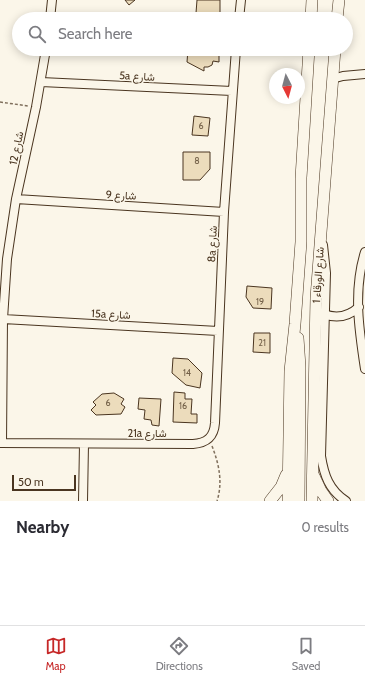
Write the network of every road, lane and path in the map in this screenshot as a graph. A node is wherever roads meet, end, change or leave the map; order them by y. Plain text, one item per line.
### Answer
1 (52, 0) edge
2 (241, 0) edge
3 (312, 0) edge
4 (339, 0) edge
5 (51, 12) edge
6 (240, 12) edge
7 (311, 12) edge
8 (338, 12) edge
9 (45, 56) edge
10 (235, 56) edge
11 (309, 56) edge
12 (334, 56) edge
13 (365, 74) edge
14 (332, 79) junction
15 (41, 82) junction
16 (232, 92) junction
17 (0, 102) edge
18 (36, 107) junction
19 (16, 199) junction
20 (224, 212) junction
21 (321, 235) junction
22 (365, 252) edge
23 (359, 307) junction
24 (324, 314) junction
25 (3, 319) junction
26 (295, 324) junction
27 (218, 331) junction
28 (365, 369) edge
29 (209, 439) junction
30 (1, 443) edge
31 (84, 444) junction
32 (288, 470) junction
33 (312, 470) junction
34 (84, 500) edge
35 (217, 501) edge
36 (270, 501) edge
37 (288, 501) edge
38 (299, 501) edge
39 (312, 501) edge
40 (328, 501) edge
41 (346, 501) edge

1 - 5 street
2 - 6 street
3 - 7 main road
4 - 8 main road
9 - 15 street, شارع 12
10 - 16 street, 8a شارع
11 - 26 main road, شارع الورقاء 1
12 - 14 main road, شارع الورقاء 1
13 - 14 street
14 - 21 main road, شارع الورقاء 1
15 - 16 street, 5a شارع
15 - 18 street, شارع 12
16 - 20 street, 8a شارع
17 - 18 path
18 - 19 street, شارع 12
19 - 20 street, شارع 9
19 - 25 street, شارع 12
20 - 27 street, 8a شارع
21 - 24 street
21 - 33 main road, شارع الورقاء 1
22 - 23 street
23 - 24 street
23 - 28 street
24 - 41 street
25 - 27 street, 15a شارع
25 - 30 street, شارع 12
26 - 32 main road, شارع الورقاء 1
26 - 38 main road
27 - 29 street, 8a شارع
29 - 31 street, 21a شارع
29 - 35 path
30 - 31 street, 21a شارع
31 - 34 street
32 - 36 main road
32 - 37 main road, شارع الورقاء 1
33 - 39 main road, شارع الورقاء 1
33 - 40 main road

